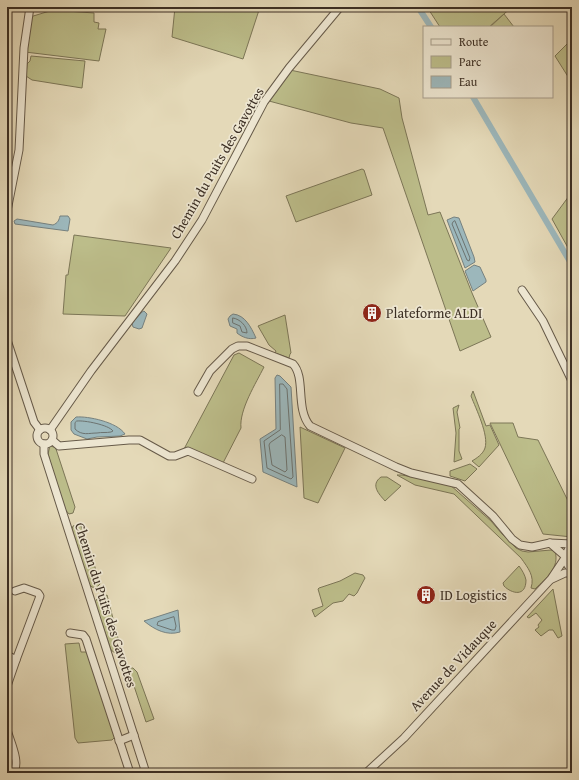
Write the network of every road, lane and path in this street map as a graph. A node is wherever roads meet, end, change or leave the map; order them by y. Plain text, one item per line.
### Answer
1 (30, 7) edge
2 (340, 7) edge
3 (7, 210) edge
4 (522, 290) dead end
5 (7, 340) edge
6 (572, 381) edge
7 (198, 392) dead end
8 (40, 430) junction
9 (50, 430) junction
10 (52, 440) junction
11 (44, 444) junction
12 (252, 479) dead end
13 (550, 543) junction
14 (572, 544) edge
15 (565, 557) junction
16 (572, 571) edge
17 (551, 579) junction
18 (15, 591) dead end
19 (70, 633) dead end
20 (7, 655) edge
21 (16, 660) junction
22 (7, 686) edge
23 (7, 730) edge
24 (134, 735) junction
25 (119, 741) junction
26 (371, 770) edge
27 (12, 773) edge
28 (130, 773) edge
29 (146, 773) edge
30 (366, 773) edge

1 - 3 street
2 - 9 street, Chemin du Puits des Gavottes
4 - 6 street
5 - 8 street
7 - 13 street
8 - 9 street
8 - 11 street
9 - 10 street
10 - 11 street
10 - 12 street
11 - 24 street, Chemin du Puits des Gavottes
13 - 14 street
13 - 15 street
14 - 15 street, Avenue de Vidauque
15 - 16 street
15 - 17 street, Avenue de Vidauque
16 - 17 street, Avenue de Vidauque
17 - 26 street, Avenue de Vidauque
18 - 21 street
19 - 25 street
20 - 21 street
21 - 22 street
23 - 27 street
24 - 25 street
24 - 29 street, Chemin du Puits des Gavottes
25 - 28 street
26 - 30 street, Avenue de Vidauque

